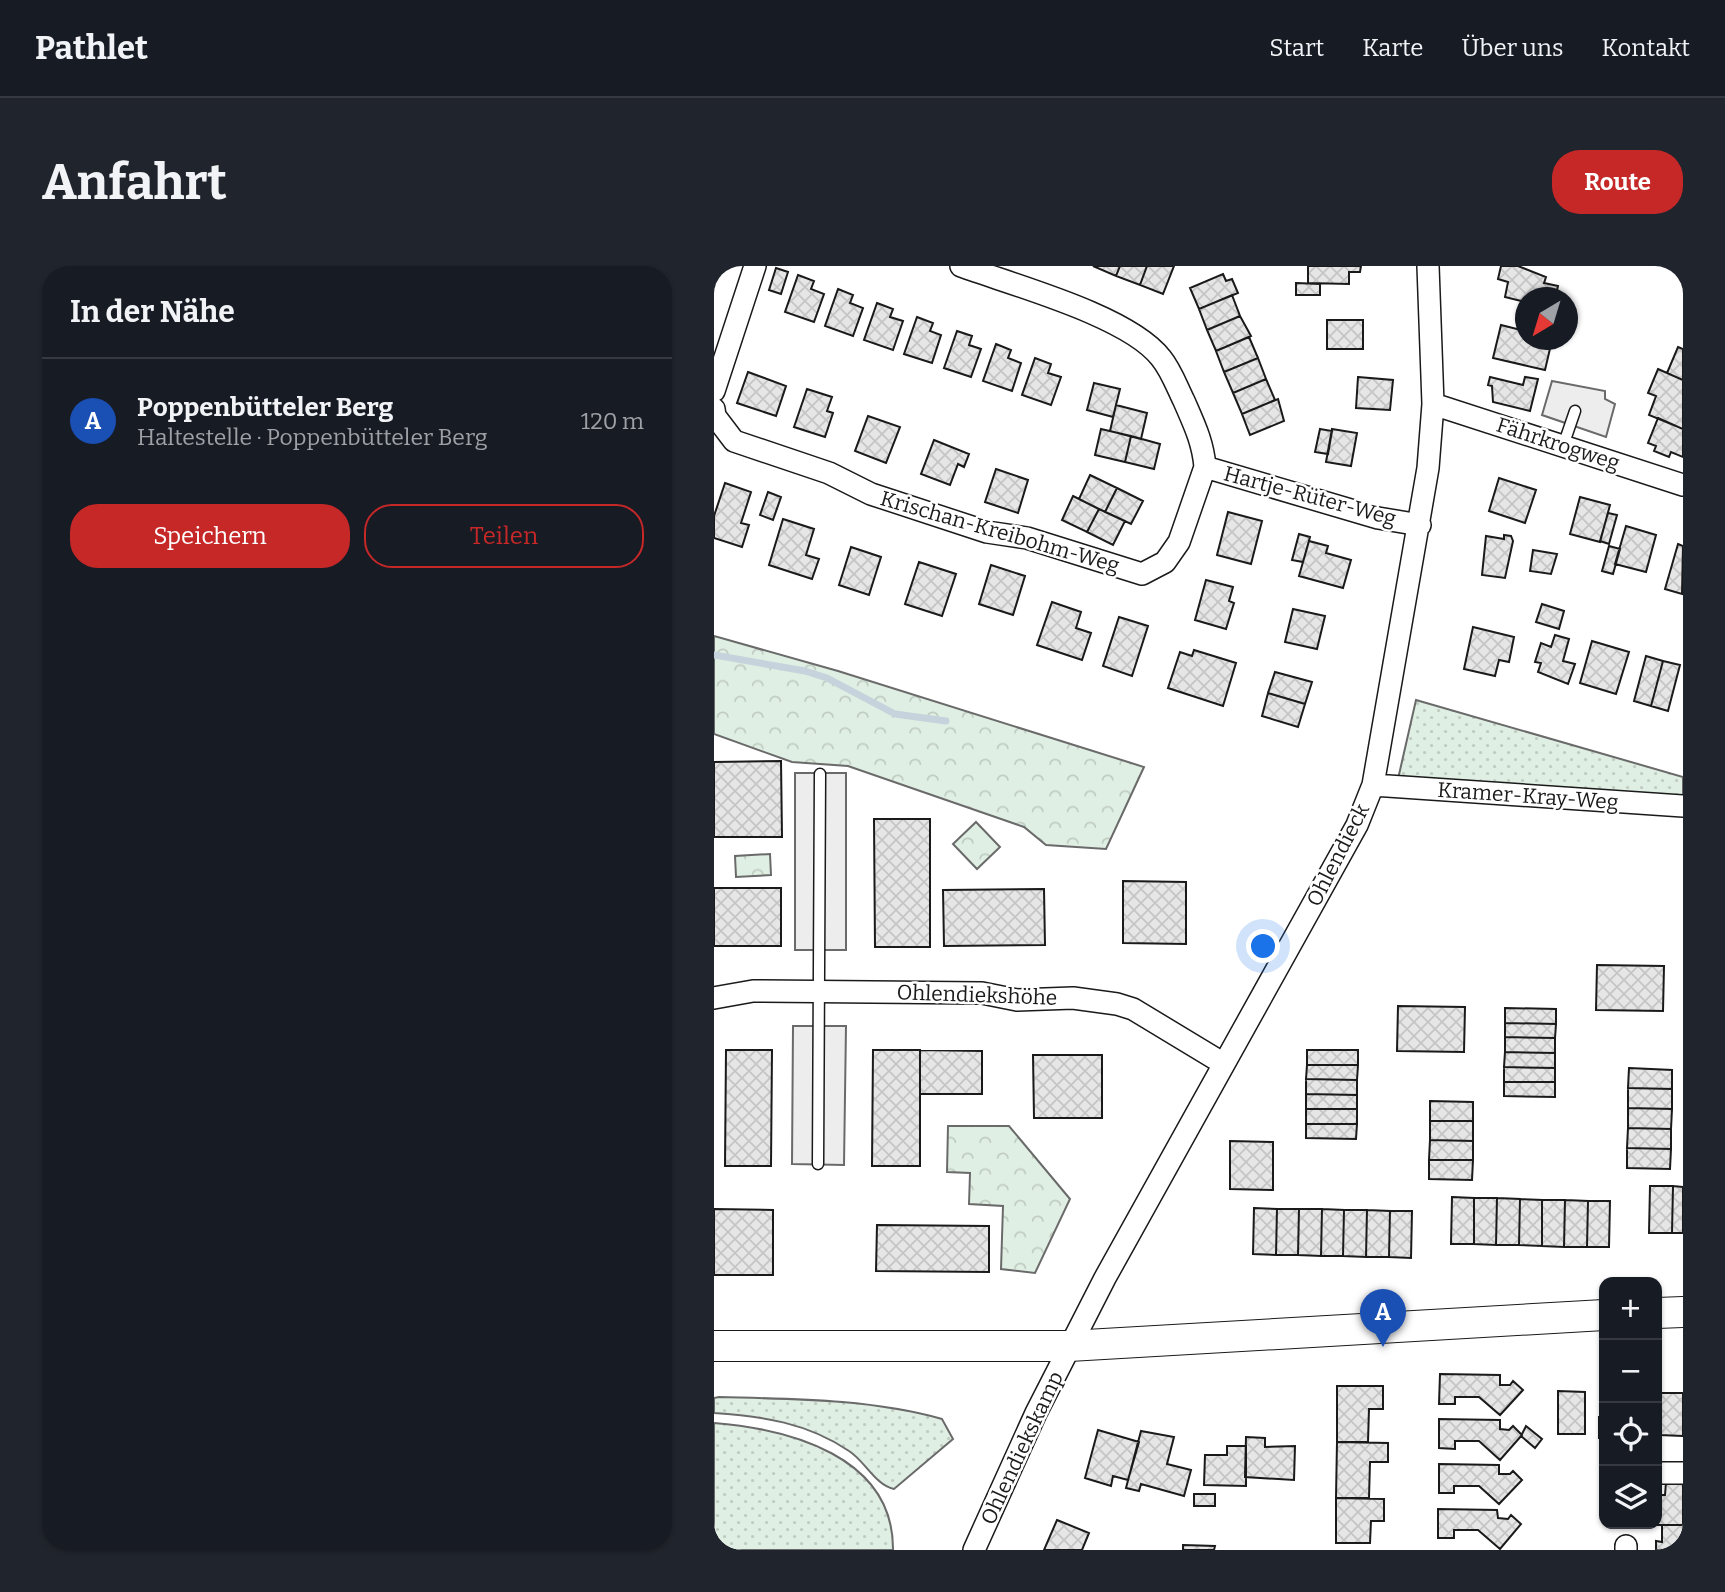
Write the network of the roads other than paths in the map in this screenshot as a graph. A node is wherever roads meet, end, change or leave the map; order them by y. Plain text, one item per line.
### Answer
1 (755, 266) edge
2 (961, 266) edge
3 (1428, 266) edge
4 (714, 391) edge
5 (1433, 404) junction
6 (714, 409) edge
7 (1575, 411) dead end
8 (1563, 446) junction
9 (1205, 467) junction
10 (1683, 485) edge
11 (1420, 525) junction
12 (820, 774) dead end
13 (1373, 785) junction
14 (1683, 806) edge
15 (819, 993) junction
16 (714, 998) edge
17 (1224, 1064) junction
18 (818, 1164) dead end
19 (1683, 1312) edge
20 (1662, 1313) edge
21 (1599, 1315) edge
22 (714, 1346) edge
23 (1069, 1346) junction
24 (1662, 1473) edge
25 (1683, 1473) edge
26 (974, 1550) edge

1 - 4 street
2 - 9 street, Hartje-Rüter-Weg
3 - 5 street, Ohlendieck
5 - 8 street, Fährkrogweg
5 - 11 street, Ohlendieck
6 - 9 street, Krischan-Kreibohm-Weg
7 - 8 lane
8 - 10 street, Fährkrogweg
9 - 11 street, Hartje-Rüter-Weg
11 - 13 street, Ohlendieck
12 - 15 lane
13 - 14 street, Kramer-Kray-Weg
13 - 17 street, Ohlendieck
15 - 16 street, Ohlendiekshöhe
15 - 17 street, Ohlendiekshöhe
15 - 18 lane
17 - 23 street, Ohlendieck
19 - 20 main road
21 - 23 main road
22 - 23 main road
23 - 26 street, Ohlendiekskamp
24 - 25 street

